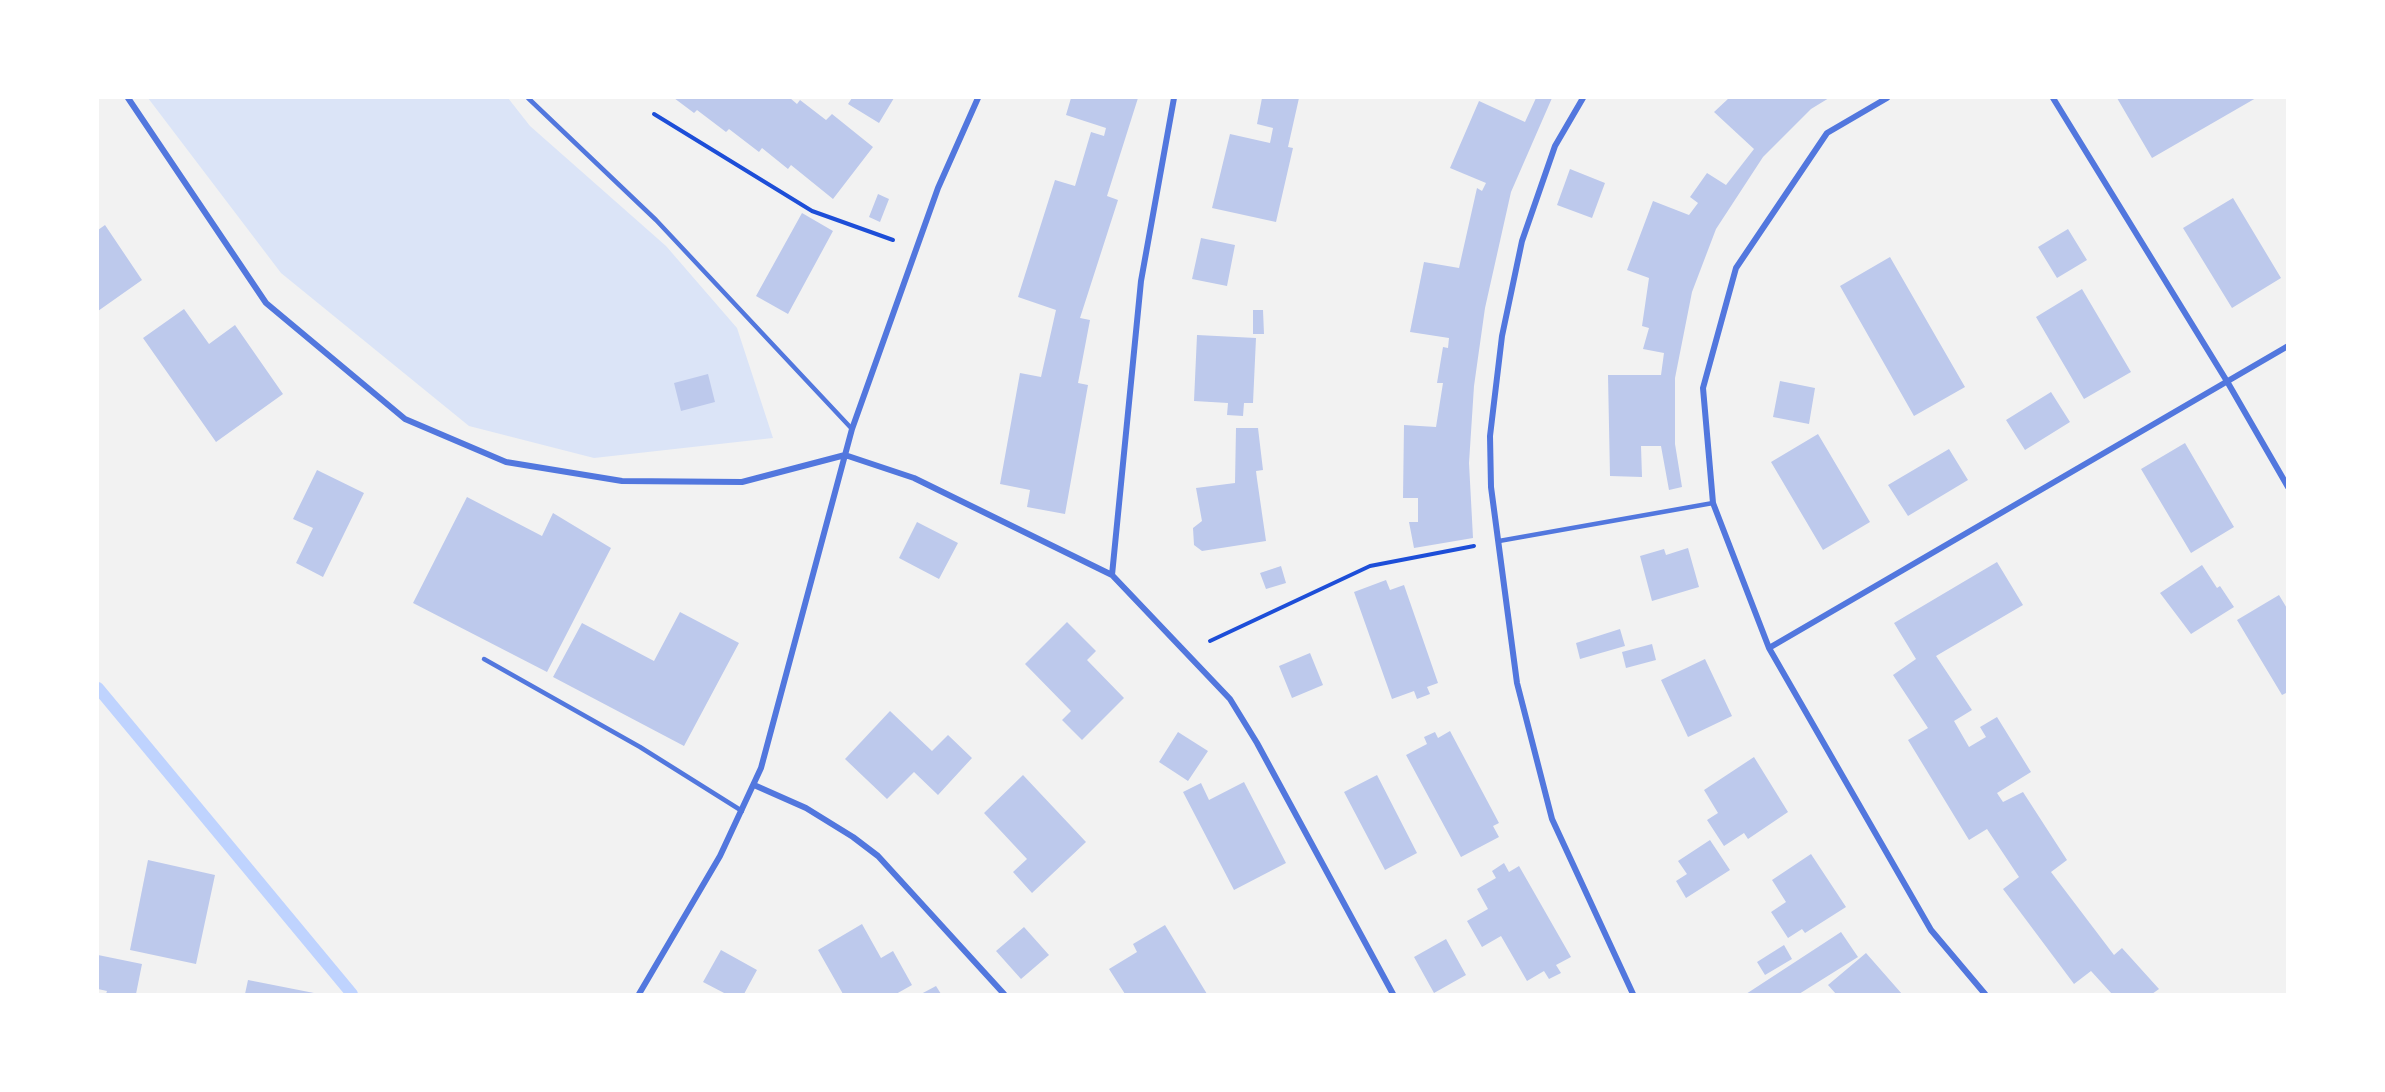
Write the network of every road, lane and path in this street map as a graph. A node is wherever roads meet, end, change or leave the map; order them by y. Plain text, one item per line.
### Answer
1 (128, 98) edge
2 (528, 98) edge
3 (978, 98) edge
4 (1174, 98) edge
5 (1583, 98) edge
6 (1887, 98) edge
7 (2053, 98) edge
8 (654, 114) dead end
9 (916, 249) junction
10 (2288, 346) edge
11 (2228, 382) junction
12 (852, 429) junction
13 (845, 455) junction
14 (2288, 487) edge
15 (1713, 503) junction
16 (1499, 542) junction
17 (1112, 575) junction
18 (1769, 648) junction
19 (1185, 654) junction
20 (484, 659) dead end
21 (754, 785) junction
22 (742, 811) junction
23 (639, 994) edge
24 (1004, 994) edge
25 (1394, 994) edge
26 (1633, 994) edge
27 (1985, 994) edge

1 - 13 street
2 - 12 lane
3 - 9 street
4 - 17 street
5 - 16 street
6 - 15 street
7 - 11 street
8 - 9 path
9 - 12 street
10 - 11 street
11 - 14 street
11 - 18 street
12 - 13 street
13 - 17 street
13 - 21 street
15 - 16 lane
15 - 18 street
16 - 19 path
16 - 26 street
17 - 19 street
18 - 27 street
19 - 25 street
20 - 22 lane
21 - 22 street
21 - 24 street
22 - 23 street

